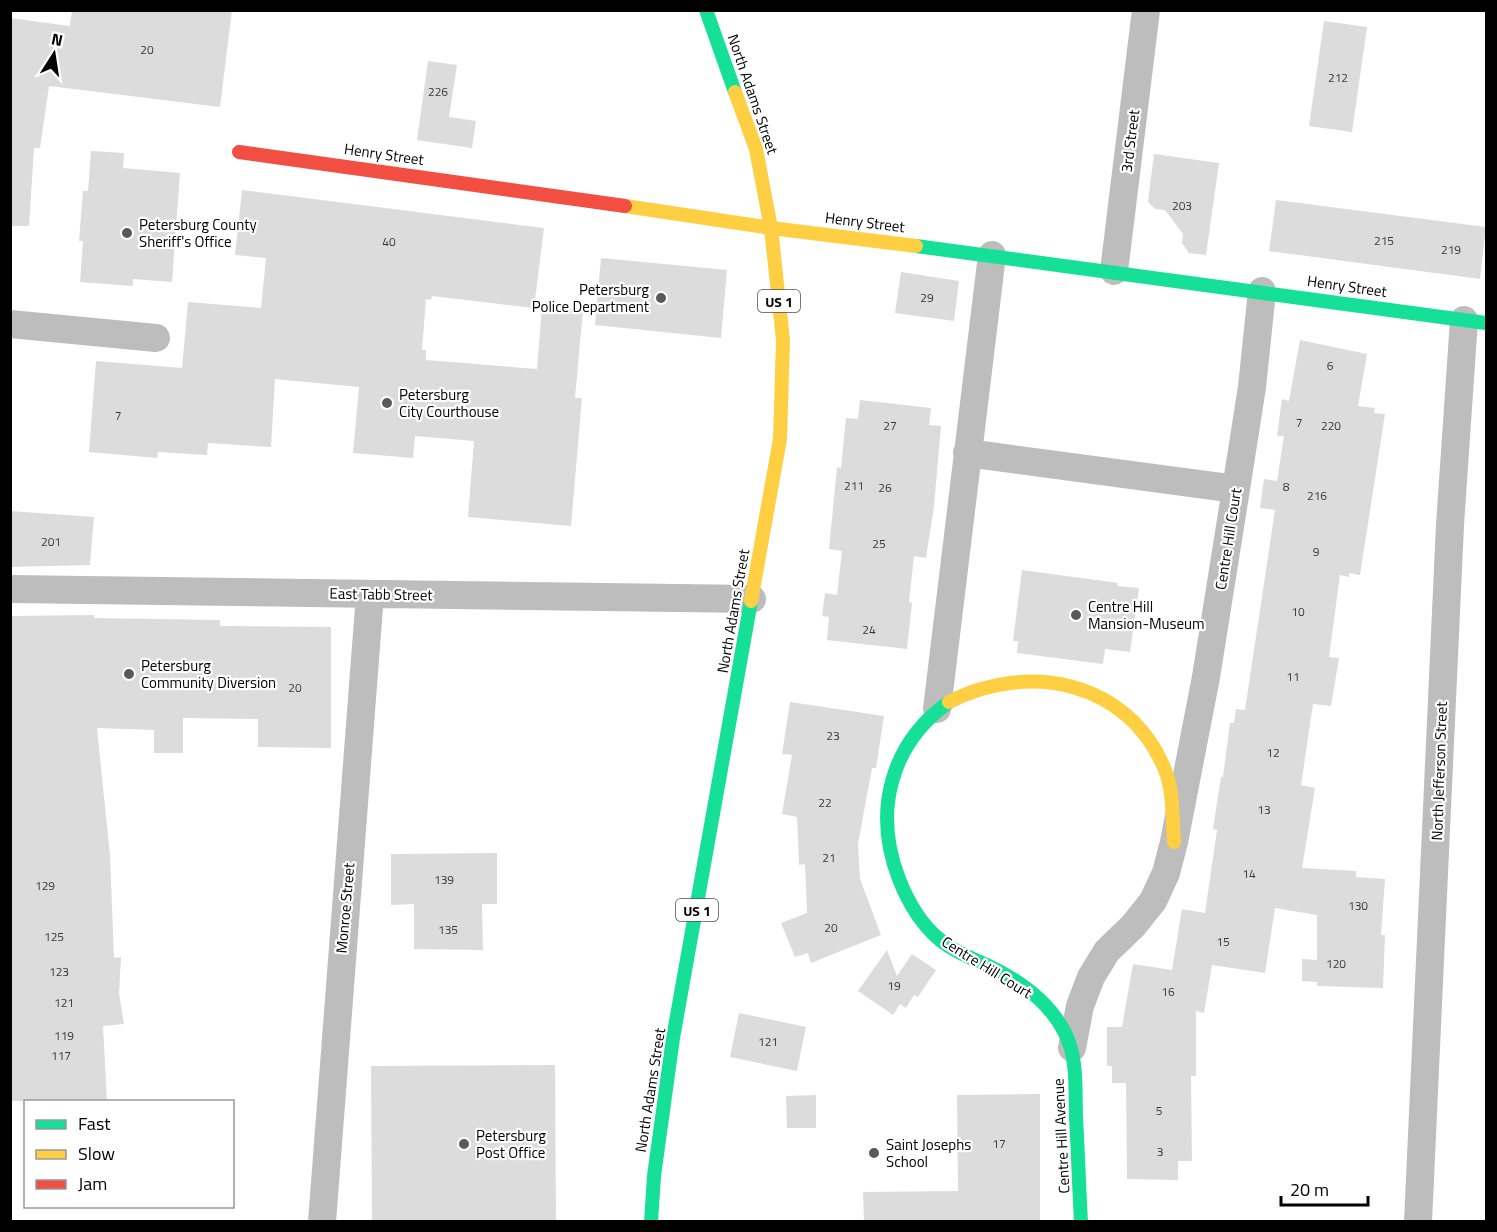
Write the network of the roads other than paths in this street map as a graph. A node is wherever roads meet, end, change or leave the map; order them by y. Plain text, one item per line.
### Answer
1 (706, 10) edge
2 (1146, 10) edge
3 (239, 152) dead end
4 (771, 228) junction
5 (992, 255) junction
6 (1114, 271) junction
7 (1262, 291) junction
8 (1475, 321) edge
9 (10, 324) edge
10 (156, 338) dead end
11 (967, 453) junction
12 (1236, 489) junction
13 (10, 589) edge
14 (370, 594) junction
15 (752, 599) junction
16 (937, 709) junction
17 (1174, 842) junction
18 (1072, 1048) junction
19 (322, 1221) edge
20 (651, 1221) edge
21 (1081, 1221) edge
22 (1418, 1221) edge

1 - 4 street, North Adams Street / US 1
2 - 6 street, 3rd Street
3 - 4 street, Henry Street
4 - 5 street, Henry Street
4 - 15 street, North Adams Street / US 1
5 - 6 street, Henry Street
5 - 11 street
6 - 7 street, Henry Street
7 - 8 street, Henry Street
7 - 12 street, Centre Hill Court
8 - 22 street, North Jefferson Street
9 - 10 street
11 - 12 street
11 - 16 street
12 - 17 street, Centre Hill Court
13 - 14 street, East Tabb Street
14 - 15 street, East Tabb Street
14 - 19 street, Monroe Street
15 - 20 street, North Adams Street / US 1
16 - 17 street, Centre Hill Court
16 - 18 street, Centre Hill Court
17 - 18 street, Centre Hill Court
18 - 21 street, Centre Hill Avenue

